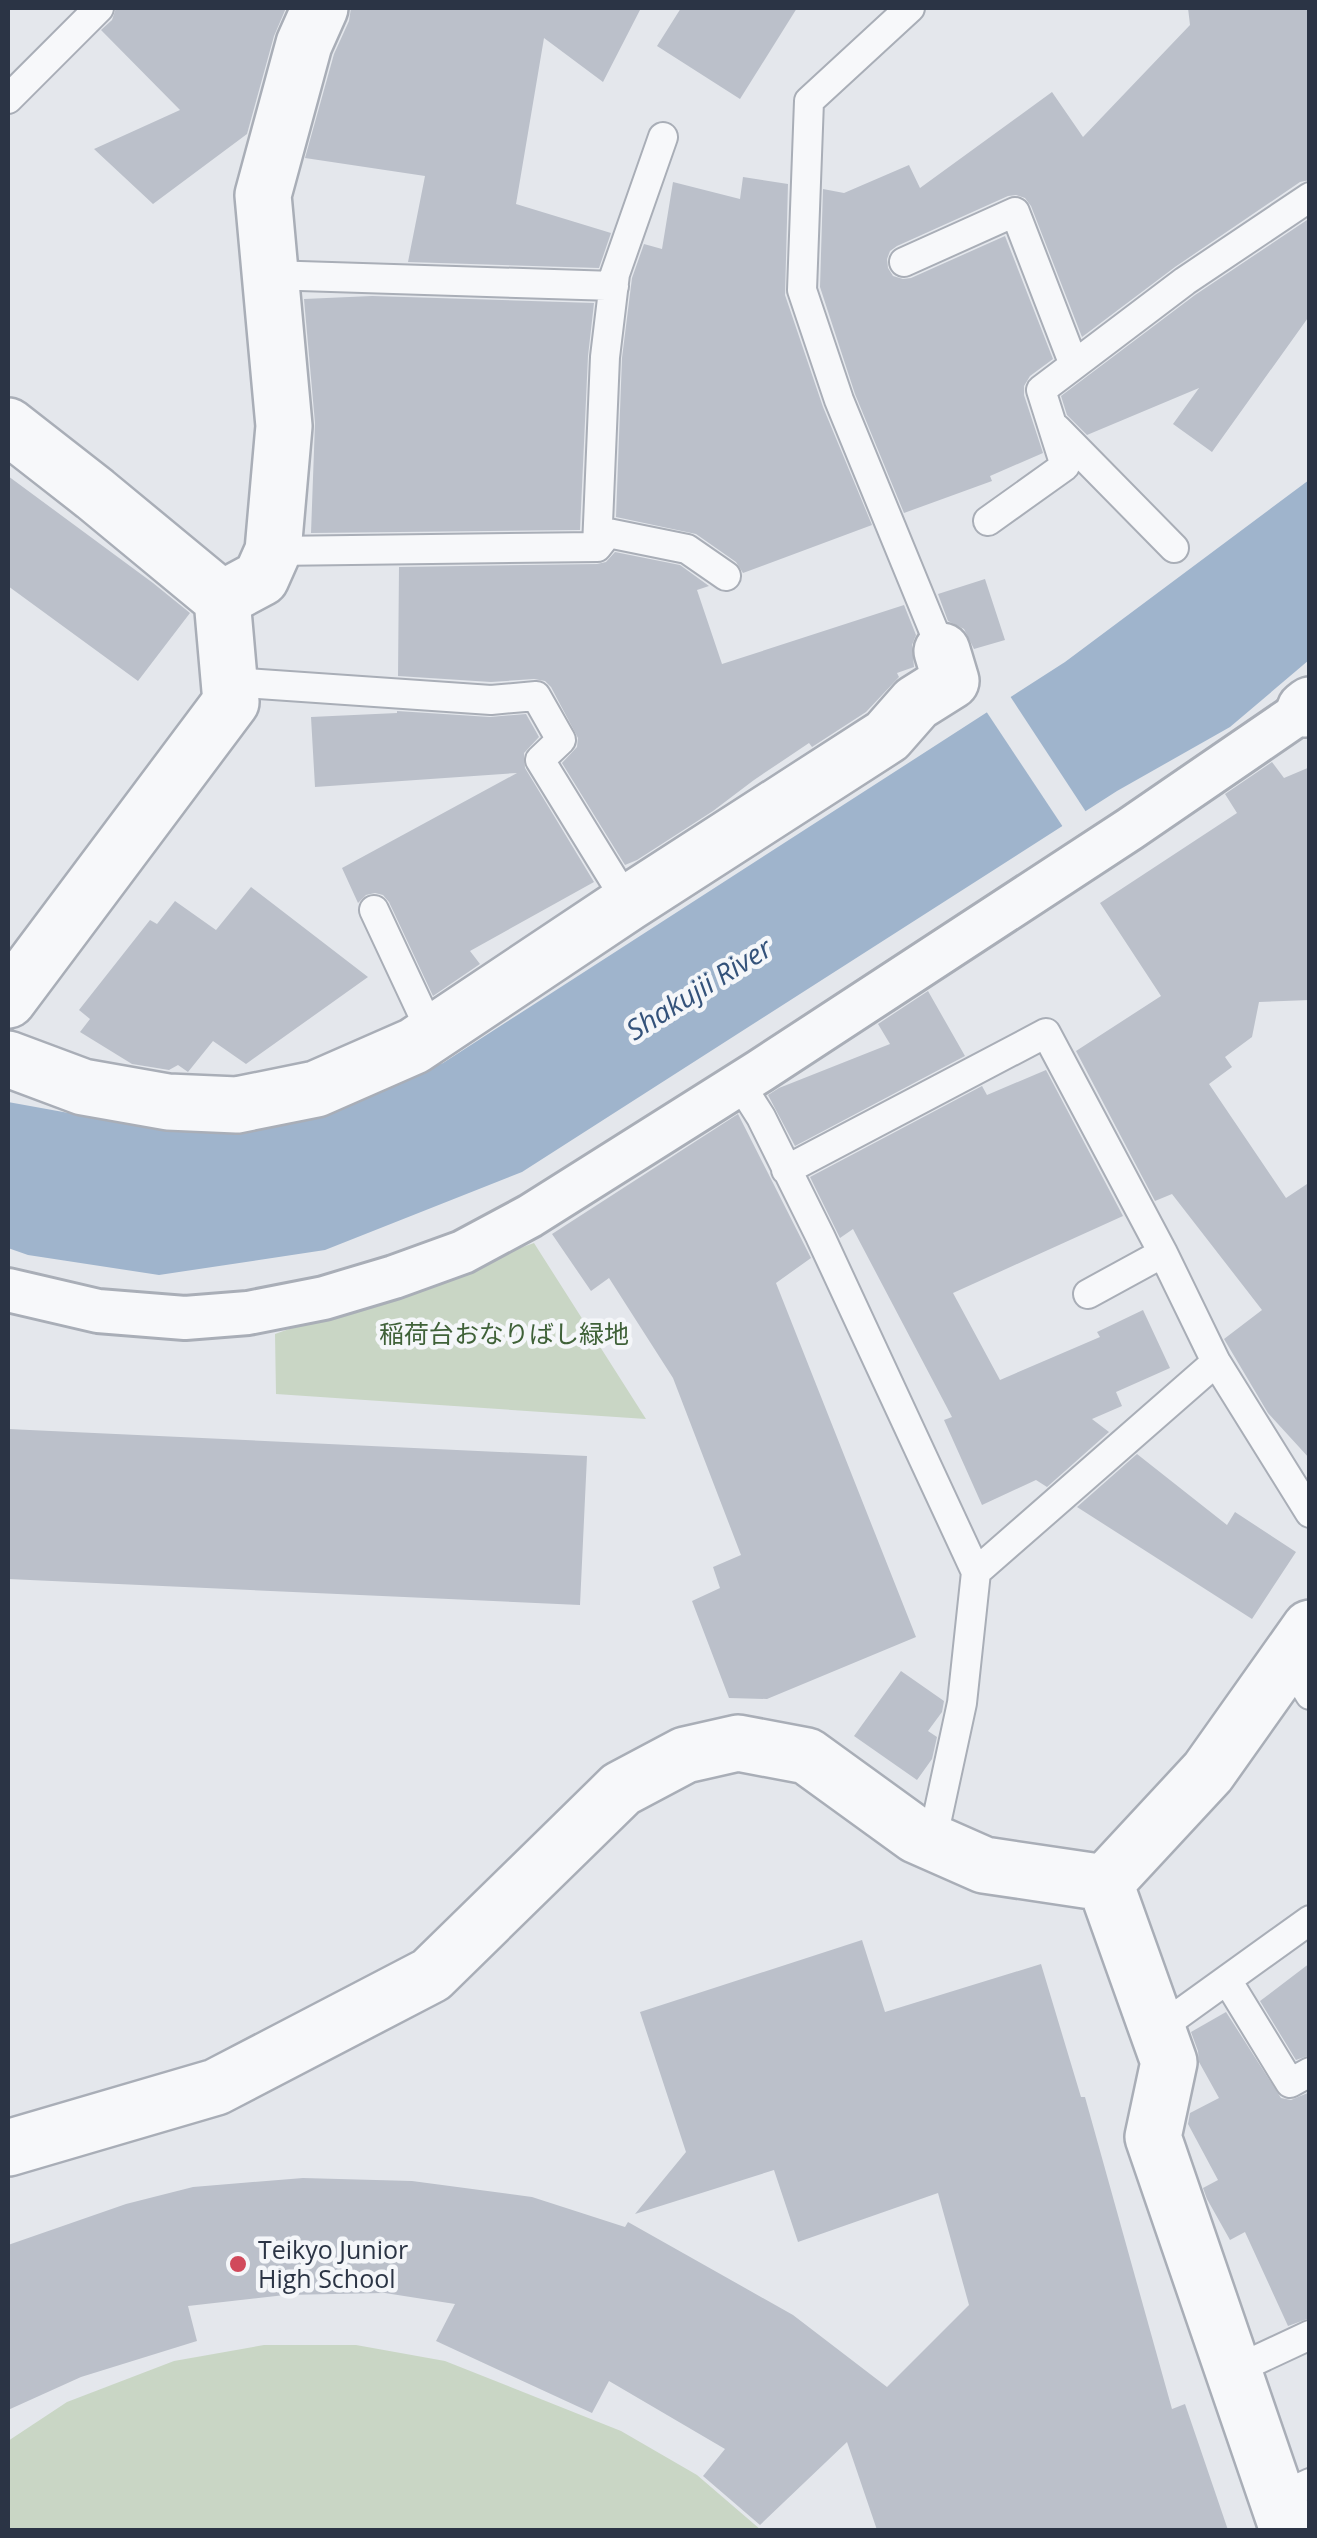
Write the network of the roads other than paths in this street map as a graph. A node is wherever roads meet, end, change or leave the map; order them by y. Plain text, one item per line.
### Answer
1 (99, 8) edge
2 (320, 8) edge
3 (910, 8) edge
4 (8, 99) edge
5 (663, 137) dead end
6 (1310, 196) edge
7 (904, 262) dead end
8 (268, 275) junction
9 (614, 286) junction
10 (1074, 366) junction
11 (1052, 425) junction
12 (8, 426) edge
13 (988, 521) dead end
14 (597, 546) junction
15 (1174, 548) dead end
16 (273, 551) junction
17 (726, 576) dead end
18 (222, 599) junction
19 (942, 652) joint
20 (230, 682) junction
21 (1307, 707) edge
22 (628, 903) junction
23 (374, 910) dead end
24 (8, 1000) edge
25 (432, 1034) junction
26 (8, 1059) edge
27 (740, 1084) junction
28 (786, 1170) junction
29 (1163, 1253) junction
30 (8, 1290) edge
31 (1088, 1294) dead end
32 (1216, 1362) junction
33 (1310, 1513) edge
34 (976, 1572) junction
35 (1302, 1661) edge
36 (932, 1842) junction
37 (1105, 1884) junction
38 (1310, 1920) edge
39 (1227, 1980) junction
40 (1157, 2030) junction
41 (1310, 2072) edge
42 (8, 2148) edge
43 (1310, 2335) edge
44 (1234, 2371) junction
45 (1291, 2504) edge

1 - 4 lane
2 - 8 street
3 - 19 lane
5 - 9 lane
6 - 10 lane
7 - 10 lane
8 - 9 lane
8 - 16 street
9 - 14 lane
10 - 11 lane
11 - 13 lane
11 - 15 lane
12 - 18 street
14 - 16 lane
14 - 17 lane
16 - 18 street
18 - 20 street
19 - 22 street
20 - 22 lane
20 - 24 street
21 - 27 street
22 - 25 street
23 - 25 lane
25 - 26 street
27 - 28 lane
27 - 30 street
28 - 29 lane
28 - 34 lane
29 - 31 lane
29 - 32 lane
32 - 33 lane
32 - 34 lane
34 - 36 lane
35 - 37 street
36 - 37 street
36 - 42 street
37 - 40 street
38 - 39 lane
39 - 40 lane
39 - 41 lane
40 - 44 street
43 - 44 lane
44 - 45 street

